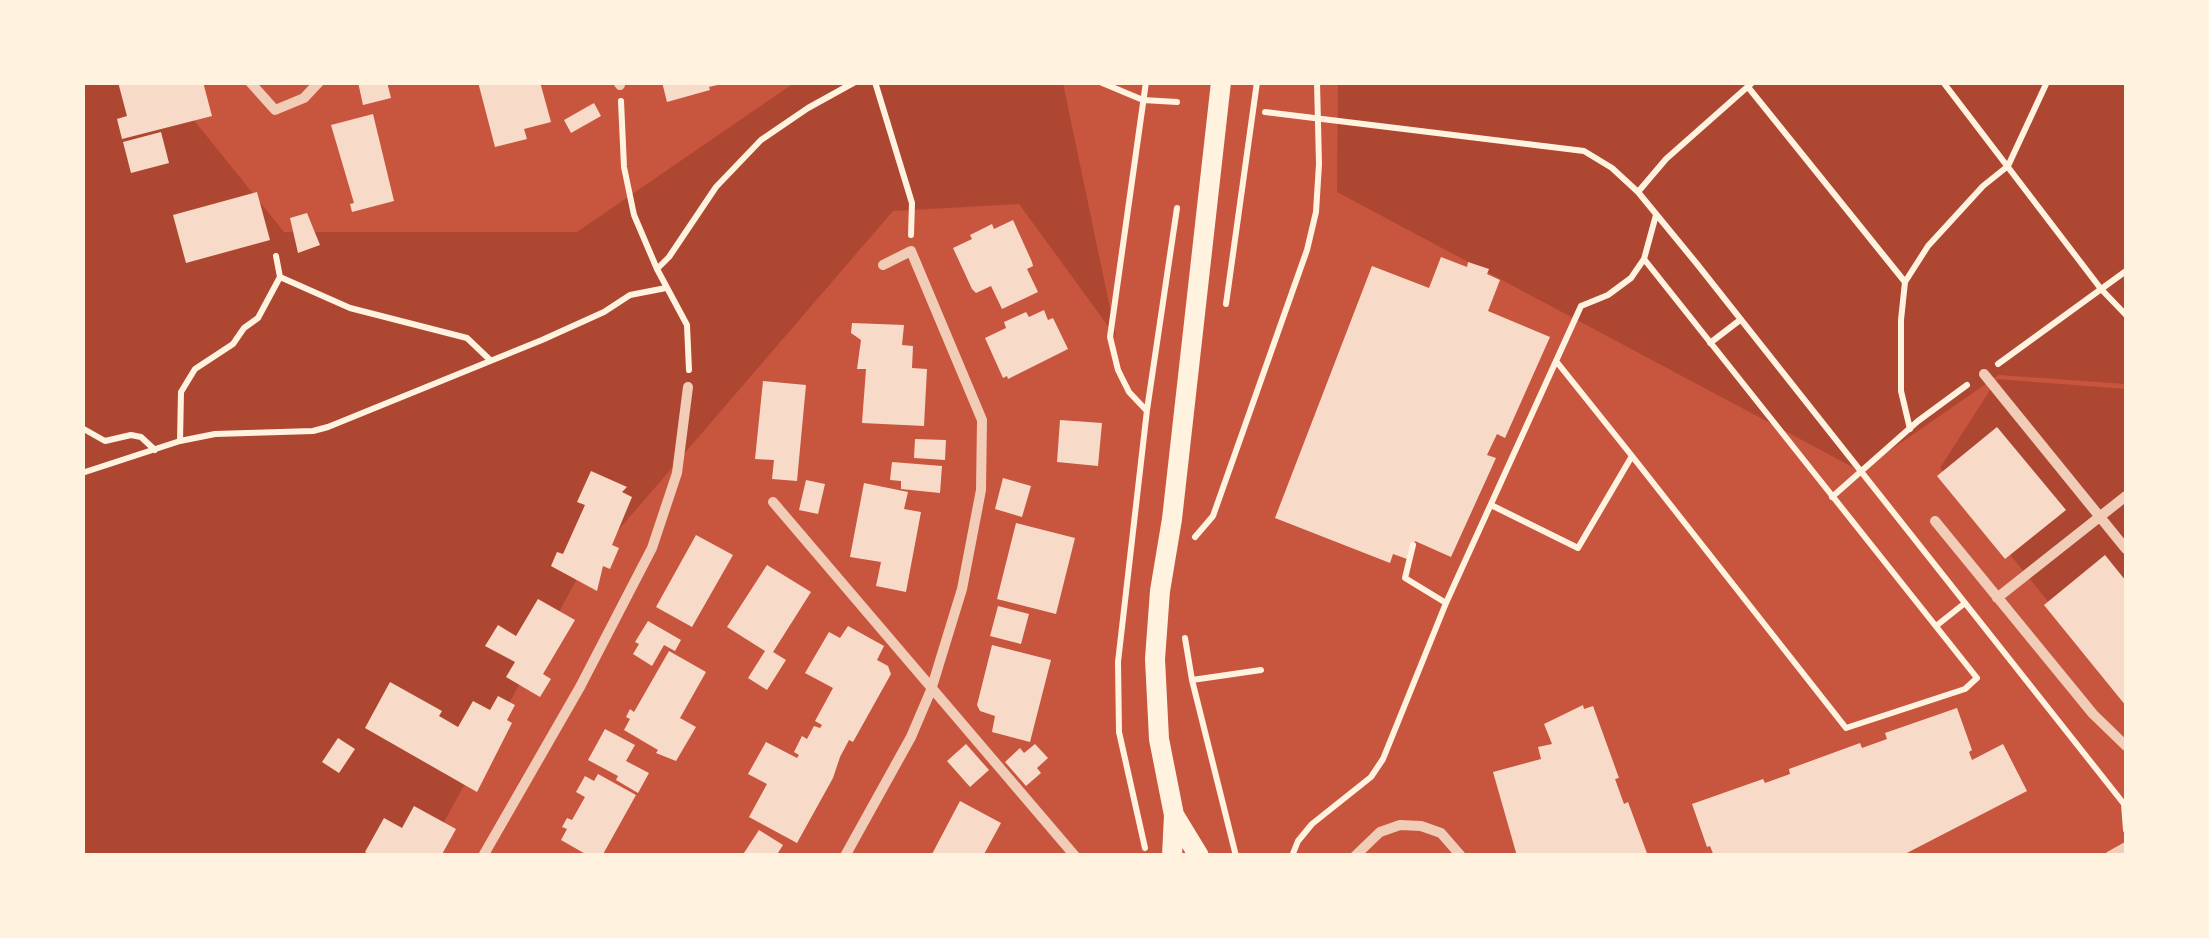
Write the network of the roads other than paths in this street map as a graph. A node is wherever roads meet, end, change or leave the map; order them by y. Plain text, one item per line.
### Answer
1 (250, 82) edge
2 (319, 82) edge
3 (1220, 82) edge
4 (883, 265) dead end
5 (1984, 374) dead end
6 (688, 386) road end
7 (2126, 496) edge
8 (773, 502) dead end
9 (2100, 516) junction
10 (1934, 521) dead end
11 (2126, 549) edge
12 (1997, 598) junction
13 (931, 690) junction
14 (2126, 746) edge
15 (1174, 815) junction
16 (2126, 847) edge
17 (483, 856) edge
18 (845, 856) edge
19 (1076, 856) edge
20 (1172, 856) edge
21 (1199, 856) edge
22 (1355, 856) edge
23 (1461, 856) edge
24 (2110, 856) edge

1 - 2 street
3 - 15 main road
4 - 13 street
5 - 9 street
6 - 17 street
7 - 9 street
8 - 13 street
9 - 11 street
9 - 12 street
10 - 12 street
12 - 14 street
13 - 18 street
13 - 19 street
15 - 20 main road
15 - 21 main road
16 - 24 street
22 - 23 street

